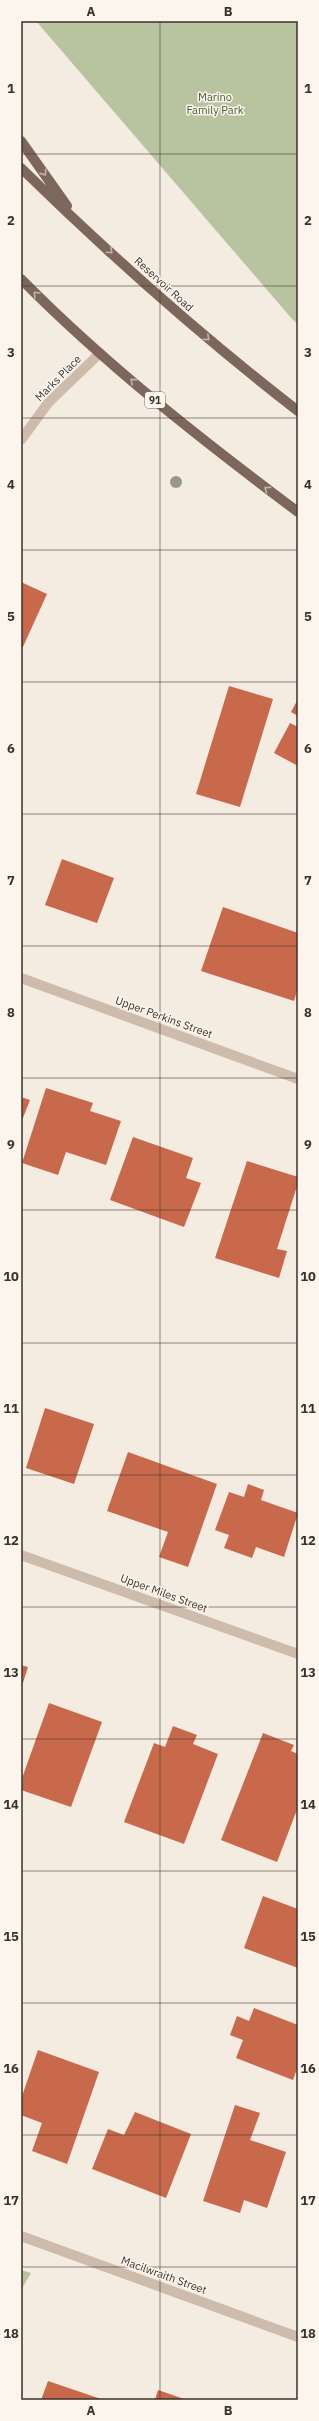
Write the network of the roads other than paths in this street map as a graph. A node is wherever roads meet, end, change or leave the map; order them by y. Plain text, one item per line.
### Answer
1 (21, 141) edge
2 (21, 168) edge
3 (81, 225) junction
4 (21, 279) edge
5 (100, 353) junction
6 (298, 411) edge
7 (21, 440) edge
8 (298, 512) edge
9 (21, 978) edge
10 (298, 1079) edge
11 (21, 1555) edge
12 (298, 1654) edge
13 (21, 2236) edge
14 (298, 2337) edge

1 -> 3 main road
2 - 3 main road, Reservoir Road
3 -> 6 main road, Reservoir Road
5 -> 4 main road, 91
5 - 7 street, Marks Place
8 -> 5 main road, 91
9 - 10 street, Upper Perkins Street
11 - 12 street, Upper Miles Street
13 - 14 street, Macilwraith Street

